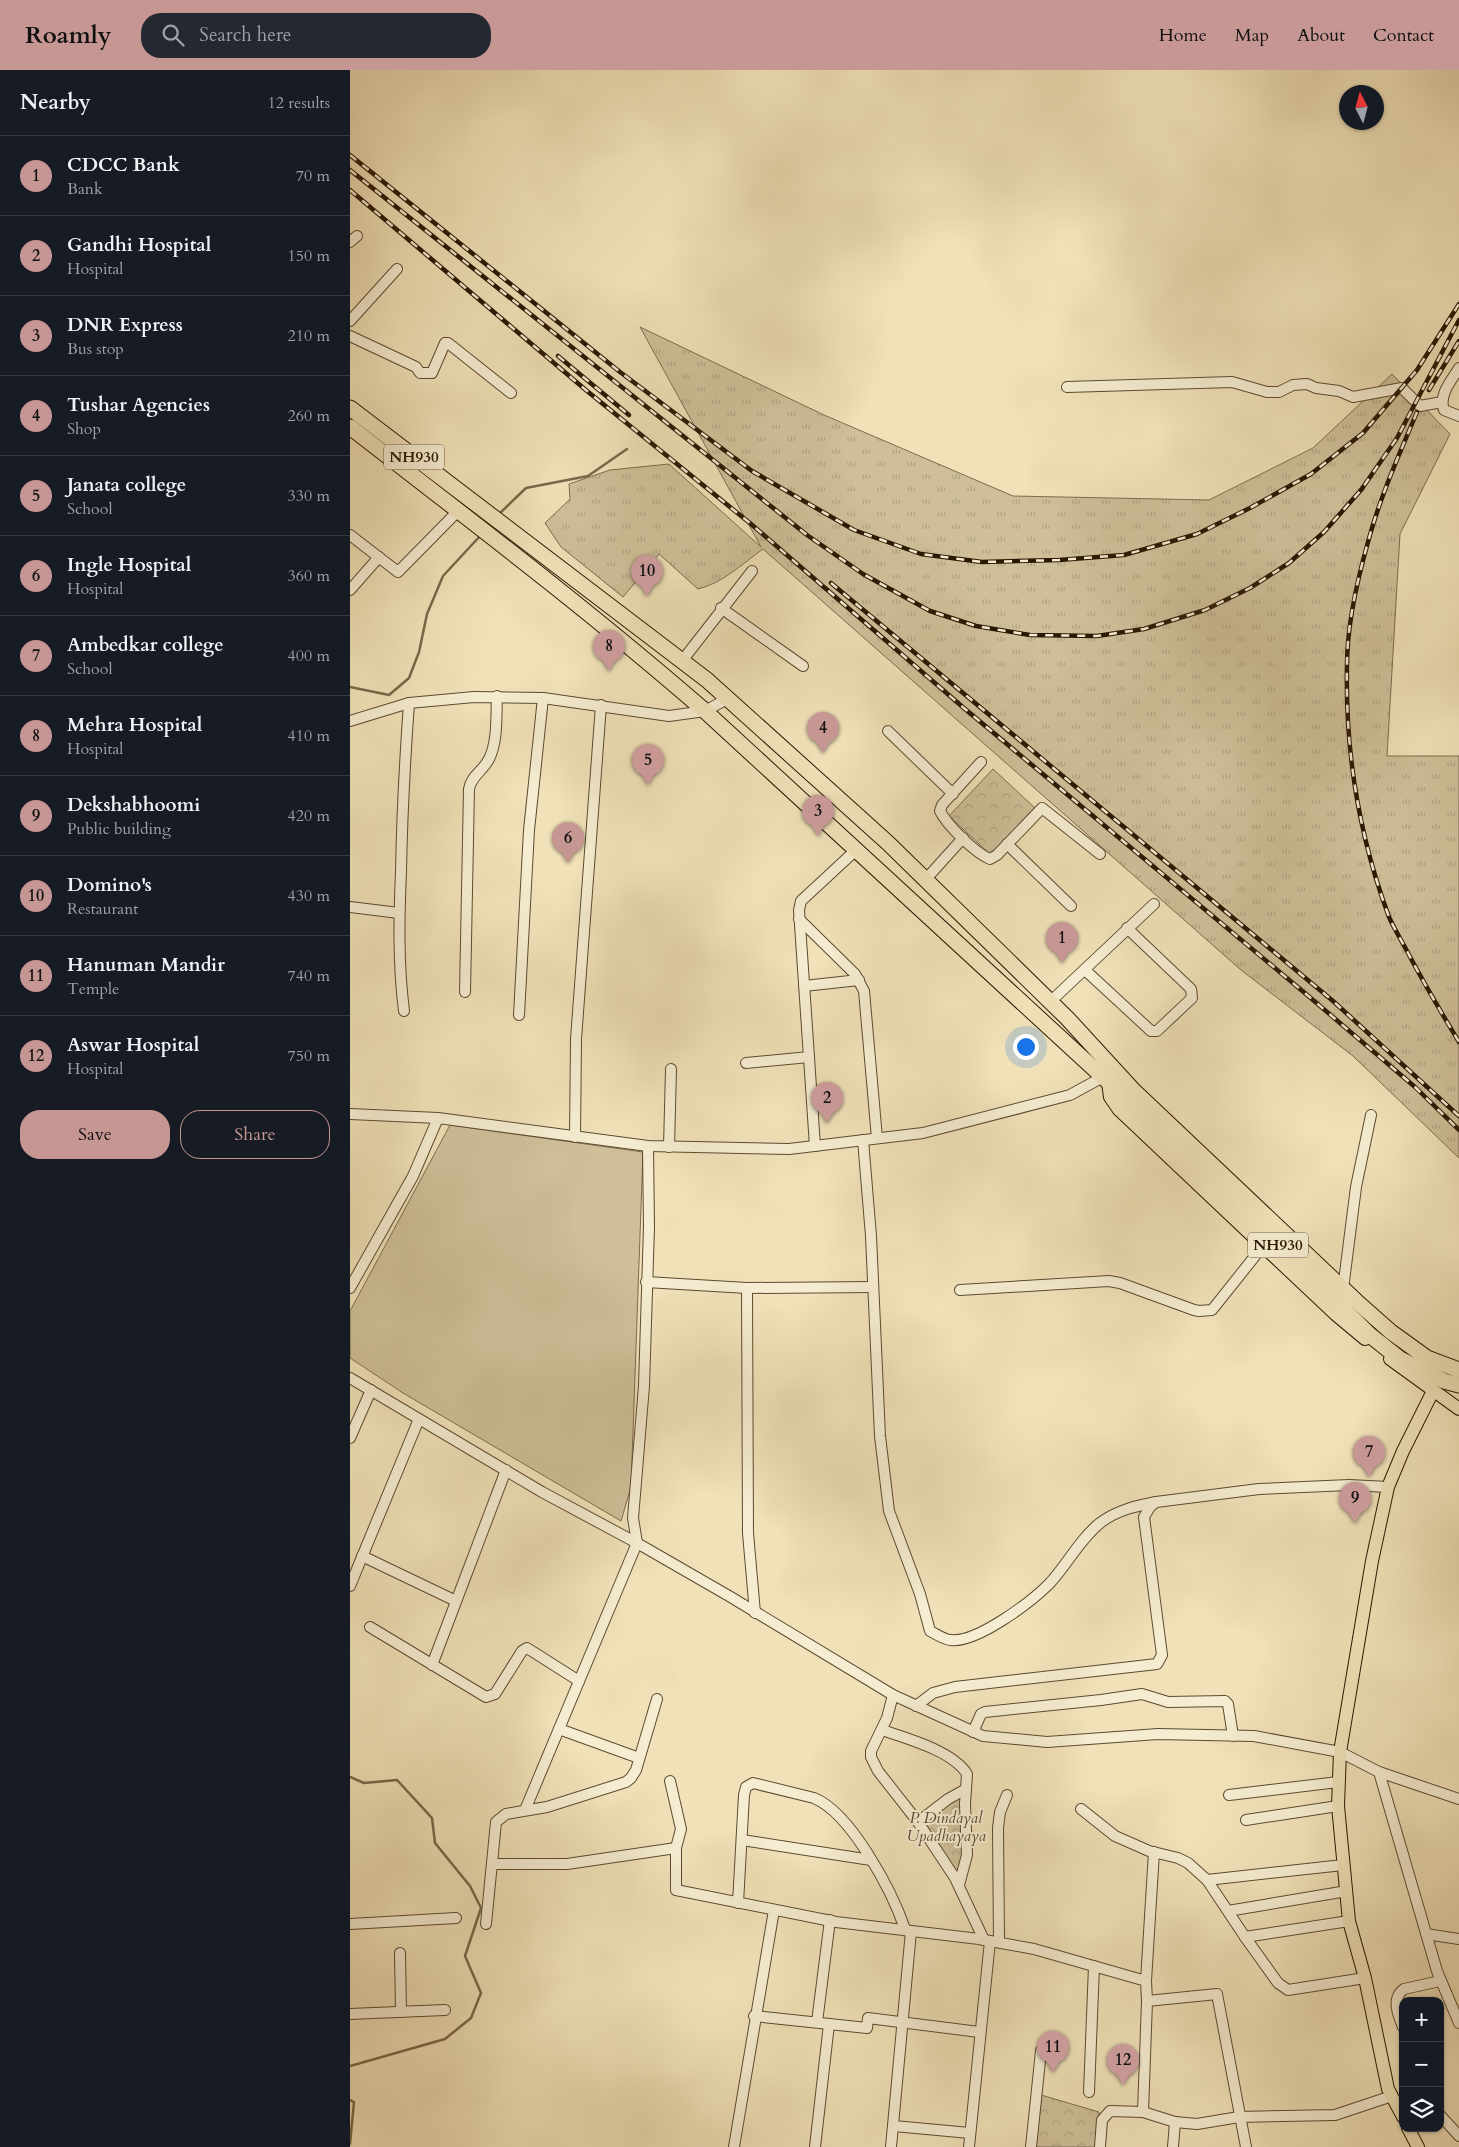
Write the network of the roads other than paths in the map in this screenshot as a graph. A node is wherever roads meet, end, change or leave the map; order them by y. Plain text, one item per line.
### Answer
1 (397, 269) dead end
2 (350, 321) edge
3 (350, 336) edge
4 (1459, 368) edge
5 (1066, 387) dead end
6 (511, 393) dead end
7 (1442, 402) junction
8 (350, 408) edge
9 (1459, 416) edge
10 (350, 427) edge
11 (463, 515) junction
12 (350, 536) edge
13 (379, 557) junction
14 (752, 571) dead end
15 (350, 590) edge
16 (721, 608) junction
17 (682, 661) junction
18 (804, 666) dead end
19 (497, 696) junction
20 (542, 698) junction
21 (729, 698) junction
22 (409, 703) junction
23 (601, 705) junction
24 (705, 711) junction
25 (350, 721) edge
26 (888, 731) dead end
27 (981, 762) dead end
28 (952, 794) junction
29 (963, 838) junction
30 (1007, 844) junction
31 (856, 850) junction
32 (1100, 854) dead end
33 (926, 879) junction
34 (1154, 904) dead end
35 (1072, 906) dead end
36 (350, 907) edge
37 (400, 913) junction
38 (799, 919) junction
39 (1127, 928) junction
40 (1086, 970) junction
41 (859, 980) junction
42 (804, 986) junction
43 (465, 992) dead end
44 (1050, 1002) junction
45 (404, 1011) dead end
46 (519, 1016) dead end
47 (809, 1057) junction
48 (746, 1063) dead end
49 (671, 1069) dead end
50 (1106, 1080) junction
51 (350, 1114) edge
52 (1371, 1115) dead end
53 (438, 1118) junction
54 (575, 1136) junction
55 (877, 1138) junction
56 (863, 1140) junction
57 (648, 1146) junction
58 (814, 1146) junction
59 (669, 1147) junction
60 (1263, 1246) junction
61 (646, 1282) junction
62 (873, 1287) junction
63 (350, 1288) edge
64 (747, 1288) junction
65 (1343, 1289) junction
66 (960, 1290) dead end
67 (1443, 1364) junction
68 (1459, 1370) edge
69 (350, 1378) edge
70 (1459, 1384) edge
71 (371, 1390) junction
72 (1433, 1391) junction
73 (1459, 1409) edge
74 (419, 1419) junction
75 (350, 1438) edge
76 (506, 1470) junction
77 (1388, 1487) junction
78 (1156, 1502) junction
79 (638, 1543) junction
80 (362, 1556) junction
81 (350, 1586) edge
82 (456, 1601) junction
83 (756, 1613) junction
84 (370, 1627) dead end
85 (432, 1665) junction
86 (580, 1681) junction
87 (893, 1695) junction
88 (657, 1699) dead end
89 (916, 1706) junction
90 (560, 1729) junction
91 (882, 1730) junction
92 (973, 1732) junction
93 (1233, 1736) junction
94 (1340, 1752) junction
95 (639, 1758) junction
96 (1379, 1772) junction
97 (670, 1781) dead end
98 (1338, 1782) junction
99 (966, 1789) junction
100 (1007, 1795) dead end
101 (1229, 1795) dead end
102 (1459, 1799) edge
103 (1338, 1806) junction
104 (1081, 1809) dead end
105 (525, 1810) junction
106 (1246, 1820) dead end
107 (918, 1822) junction
108 (742, 1840) junction
109 (676, 1848) junction
110 (1154, 1852) junction
111 (871, 1860) junction
112 (492, 1864) junction
113 (1342, 1865) junction
114 (1207, 1880) junction
115 (959, 1885) junction
116 (1347, 1891) junction
117 (738, 1903) junction
118 (774, 1910) junction
119 (1228, 1912) junction
120 (456, 1918) dead end
121 (830, 1920) junction
122 (1350, 1921) junction
123 (350, 1924) edge
124 (486, 1924) dead end
125 (908, 1930) junction
126 (1426, 1934) junction
127 (1245, 1937) junction
128 (1459, 1939) edge
129 (991, 1941) junction
130 (400, 1953) dead end
131 (1094, 1966) junction
132 (1365, 1978) junction
133 (1440, 1981) junction
134 (1146, 1982) junction
135 (1147, 2001) junction
136 (445, 2010) dead end
137 (1399, 2011) edge
138 (402, 2012) junction
139 (350, 2014) edge
140 (754, 2016) junction
141 (817, 2022) junction
142 (901, 2023) junction
143 (829, 2024) junction
144 (1459, 2024) edge
145 (979, 2032) junction
146 (1041, 2051) dead end
147 (1088, 2092) dead end
148 (1392, 2096) junction
149 (1399, 2109) edge
150 (1143, 2112) junction
151 (1240, 2117) junction
152 (1444, 2119) edge
153 (1175, 2122) junction
154 (894, 2126) junction
155 (1410, 2132) edge
156 (970, 2133) junction
157 (1459, 2136) edge
158 (734, 2147) edge
159 (815, 2147) edge
160 (891, 2147) edge
161 (969, 2147) edge
162 (1031, 2147) edge
163 (1100, 2147) edge
164 (1173, 2147) edge
165 (1246, 2147) edge
166 (1418, 2147) edge

1 - 2 street
3 - 6 street
4 - 7 street
5 - 7 street
7 - 9 street
8 - 17 highway, NH930
10 - 11 highway, NH930
11 - 13 street
11 - 24 highway, NH930
12 - 13 street
13 - 15 street
14 - 16 street
16 - 17 street
16 - 18 street
17 - 21 highway, NH930
19 - 20 street
19 - 22 street
19 - 43 street
20 - 23 street
20 - 46 street
21 - 24 street
21 - 33 highway, NH930
22 - 25 street
22 - 37 street
23 - 24 street
23 - 54 street
24 - 31 highway, NH930
26 - 28 street
27 - 28 street
28 - 29 street
29 - 30 street
29 - 33 street
30 - 32 street
30 - 35 street
31 - 38 street
31 - 50 highway, NH930
33 - 44 highway, NH930
34 - 39 street
36 - 37 street
37 - 45 street
38 - 41 street
38 - 42 street
39 - 40 street
39 - 40 street
40 - 44 street
41 - 42 street
41 - 55 street
42 - 47 street
44 - 65 highway, NH930
47 - 48 street
47 - 58 street
49 - 59 street
50 - 55 street
50 - 60 main road
50 - 70 highway, NH930
51 - 53 street
52 - 65 street
53 - 54 street
53 - 63 street
54 - 57 street
55 - 56 street
56 - 58 street
56 - 62 street
57 - 59 street
57 - 61 street
58 - 59 street
60 - 66 street
60 - 72 main road
61 - 64 street
61 - 79 street
62 - 64 street
62 - 78 street
64 - 83 street
65 - 67 highway, NH930
67 - 68 highway, NH930
67 - 70 main road
69 - 71 street
71 - 74 street
71 - 75 street
72 - 73 main road
72 - 77 main road
74 - 76 street
74 - 80 street
76 - 79 street
76 - 82 street
77 - 78 street
77 - 94 main road
78 - 89 street
79 - 83 street
79 - 86 street
80 - 81 street
80 - 82 street
82 - 85 street
83 - 87 street
84 - 85 street
85 - 86 street
86 - 90 street
87 - 89 street
87 - 91 street
88 - 95 street
89 - 92 street
90 - 95 street
90 - 105 street
91 - 99 street
91 - 107 street
92 - 93 street
92 - 93 street
93 - 94 street
94 - 96 street
94 - 98 main road
95 - 105 street
96 - 102 street
96 - 126 street
97 - 109 street
98 - 101 street
98 - 103 main road
99 - 107 street
99 - 115 street
100 - 129 street
103 - 106 street
103 - 113 main road
104 - 110 street
105 - 112 street
107 - 115 street
108 - 111 street
108 - 111 street
108 - 117 street
109 - 112 street
109 - 117 street
110 - 114 street
110 - 134 street
111 - 125 street
112 - 124 street
113 - 114 street
113 - 116 main road
114 - 119 street
115 - 129 street
116 - 119 street
116 - 122 main road
117 - 118 street
118 - 121 street
118 - 140 street
119 - 127 street
120 - 123 street
121 - 125 street
121 - 141 street
122 - 127 street
122 - 132 main road
125 - 129 street
125 - 142 street
126 - 128 street
126 - 133 street
127 - 132 street
129 - 131 street
129 - 145 street
130 - 138 street
131 - 134 street
131 - 147 street
132 - 148 main road
133 - 137 street
133 - 144 street
134 - 135 street
135 - 150 street
135 - 151 street
136 - 138 street
138 - 139 street
140 - 141 street
140 - 158 street
141 - 143 street
142 - 143 street
142 - 145 street
142 - 154 street
143 - 159 street
145 - 156 street
146 - 162 street
148 - 149 main road
148 - 151 street
150 - 153 street
150 - 163 street
151 - 153 street
151 - 165 street
152 - 157 street
153 - 164 street
154 - 156 street
154 - 160 street
155 - 166 main road
156 - 161 street

